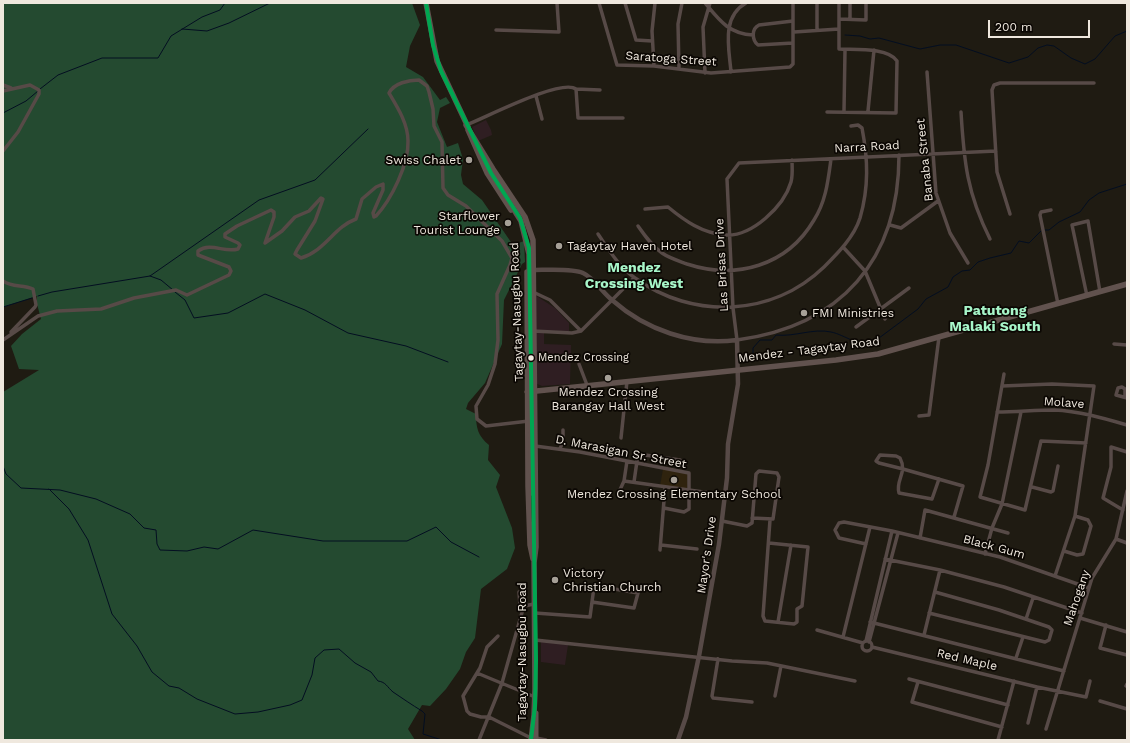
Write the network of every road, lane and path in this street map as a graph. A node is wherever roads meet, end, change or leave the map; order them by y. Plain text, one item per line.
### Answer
1 (426, 3) edge
2 (557, 3) edge
3 (599, 3) edge
4 (625, 3) edge
5 (655, 3) edge
6 (682, 3) edge
7 (705, 3) edge
8 (746, 3) edge
9 (793, 3) edge
10 (817, 3) edge
11 (839, 3) edge
12 (850, 3) edge
13 (866, 3) edge
14 (709, 5) edge
15 (839, 19) junction
16 (850, 19) junction
17 (793, 21) junction
18 (728, 28) junction
19 (839, 29) junction
20 (496, 30) dead end
21 (817, 30) junction
22 (794, 32) junction
23 (753, 35) junction
24 (652, 41) junction
25 (793, 43) junction
26 (845, 50) junction
27 (874, 50) junction
28 (654, 66) junction
29 (679, 69) junction
30 (731, 72) junction
31 (927, 72) dead end
32 (705, 73) junction
33 (1094, 83) dead end
34 (3, 85) edge
35 (11, 88) junction
36 (576, 89) junction
37 (600, 90) dead end
38 (3, 91) edge
39 (536, 96) junction
40 (844, 111) junction
41 (868, 111) junction
42 (827, 112) dead end
43 (961, 112) dead end
44 (623, 118) dead end
45 (542, 119) dead end
46 (466, 125) junction
47 (851, 126) dead end
48 (3, 151) edge
49 (996, 151) junction
50 (964, 153) junction
51 (932, 154) junction
52 (899, 155) junction
53 (868, 156) junction
54 (831, 159) junction
55 (792, 160) junction
56 (739, 163) joint
57 (938, 201) junction
58 (645, 209) dead end
59 (1051, 210) dead end
60 (1010, 214) dead end
61 (890, 225) junction
62 (638, 226) dead end
63 (598, 234) dead end
64 (730, 235) junction
65 (990, 239) dead end
66 (843, 247) junction
67 (968, 263) dead end
68 (534, 270) junction
69 (732, 271) junction
70 (865, 271) junction
71 (634, 278) junction
72 (3, 281) edge
73 (1127, 284) edge
74 (909, 288) dead end
75 (533, 292) junction
76 (1100, 292) junction
77 (1087, 296) junction
78 (612, 301) junction
79 (1058, 304) junction
80 (733, 308) junction
81 (882, 308) junction
82 (885, 320) dead end
83 (856, 327) dead end
84 (533, 331) junction
85 (581, 331) junction
86 (938, 337) junction
87 (4, 338) edge
88 (737, 340) junction
89 (1114, 344) dead end
90 (1127, 345) edge
91 (579, 364) dead end
92 (739, 370) junction
93 (1004, 374) dead end
94 (628, 381) junction
95 (587, 385) junction
96 (1002, 386) junction
97 (534, 391) junction
98 (527, 392) junction
99 (998, 412) junction
100 (1021, 412) junction
101 (1090, 415) junction
102 (918, 416) dead end
103 (531, 421) junction
104 (1127, 425) edge
105 (563, 430) dead end
106 (621, 438) dead end
107 (1086, 443) junction
108 (534, 446) junction
109 (560, 449) junction
110 (1127, 452) edge
111 (680, 460) dead end
112 (627, 461) junction
113 (637, 464) junction
114 (1058, 466) dead end
115 (904, 469) junction
116 (939, 479) junction
117 (624, 481) junction
118 (634, 482) junction
119 (1032, 487) junction
120 (665, 488) junction
121 (688, 490) junction
122 (1127, 491) edge
123 (619, 492) dead end
124 (725, 494) junction
125 (1002, 504) junction
126 (664, 508) junction
127 (1123, 510) junction
128 (1075, 516) junction
129 (954, 517) junction
130 (752, 518) junction
131 (770, 520) junction
132 (722, 522) junction
133 (870, 527) junction
134 (992, 528) junction
135 (892, 532) junction
136 (898, 533) junction
137 (1008, 533) dead end
138 (920, 538) junction
139 (1116, 539) junction
140 (769, 543) junction
141 (1127, 543) edge
142 (866, 544) junction
143 (661, 545) junction
144 (791, 545) junction
145 (696, 548) dead end
146 (660, 550) dead end
147 (1064, 551) junction
148 (985, 554) junction
149 (885, 559) junction
150 (890, 560) junction
151 (534, 563) junction
152 (940, 570) junction
153 (1055, 576) junction
154 (1089, 588) junction
155 (519, 592) dead end
156 (935, 592) junction
157 (1033, 598) junction
158 (592, 602) junction
159 (534, 604) junction
160 (523, 609) junction
161 (534, 613) junction
162 (929, 613) junction
163 (1082, 613) junction
164 (1080, 618) junction
165 (1026, 619) junction
166 (778, 622) junction
167 (870, 622) junction
168 (874, 623) junction
169 (1106, 625) junction
170 (817, 630) dead end
171 (1127, 632) edge
172 (924, 635) junction
173 (498, 636) dead end
174 (843, 637) junction
175 (1023, 637) junction
176 (535, 640) junction
177 (866, 642) junction
178 (872, 647) junction
179 (1127, 655) edge
180 (699, 656) junction
181 (1016, 658) junction
182 (718, 659) junction
183 (781, 666) junction
184 (1064, 671) junction
185 (477, 673) junction
186 (909, 679) dead end
187 (854, 681) dead end
188 (1014, 681) junction
189 (1090, 681) dead end
190 (918, 682) junction
191 (502, 683) junction
192 (1037, 687) junction
193 (1058, 691) junction
194 (775, 696) dead end
195 (535, 697) junction
196 (1100, 701) dead end
197 (752, 702) dead end
198 (1008, 704) junction
199 (1127, 709) edge
200 (489, 717) junction
201 (1028, 723) dead end
202 (1002, 727) junction
203 (1046, 729) dead end
204 (534, 739) edge
205 (479, 740) edge
206 (546, 740) edge
207 (678, 740) edge
208 (998, 740) edge

1 - 46 main road, Tagaytay-Nasugbu Road
2 - 20 street
3 - 28 street, Saratoga Street
4 - 24 street
5 - 24 street
6 - 29 street
7 - 14 street
8 - 18 street
9 - 17 street
10 - 21 street
11 - 15 street
12 - 16 street
13 - 16 street
14 - 18 street
14 - 32 street
15 - 16 street
15 - 19 street
17 - 22 street
17 - 23 street
18 - 23 street
18 - 30 street
19 - 21 street
19 - 26 street
21 - 22 street
22 - 25 street
23 - 25 street
24 - 28 street
25 - 30 street, Saratoga Street
26 - 27 street
26 - 40 street
27 - 41 street
27 - 41 street
28 - 29 street, Saratoga Street
29 - 32 street, Saratoga Street
30 - 32 street, Saratoga Street
31 - 51 street, Banaba Street
33 - 49 street
34 - 35 street
35 - 38 street
35 - 48 street
36 - 37 street
36 - 39 street
36 - 44 street
39 - 45 street
39 - 46 street
40 - 41 street
40 - 42 street
43 - 50 street
46 - 68 main road, Tagaytay-Nasugbu Road
46 - 98 main road, Tagaytay-Nasugbu Road
46 - 151 main road, Tagaytay-Nasugbu Road, bridge
47 - 53 street
49 - 50 street, Narra Road
49 - 60 street
50 - 51 street, Narra Road
50 - 65 street
51 - 52 street, Narra Road
51 - 57 street, Banaba Street
52 - 53 street, Narra Road
52 - 61 street
53 - 54 street, Narra Road
53 - 66 street
54 - 55 street, Narra Road
54 - 69 street
55 - 56 street, Narra Road
55 - 64 street
56 - 64 street, Las Brisas Drive
57 - 61 street
57 - 67 street, Banaba Street
58 - 64 street
59 - 79 street
61 - 70 street
62 - 69 street
63 - 71 street
64 - 69 street, Las Brisas Drive
66 - 70 street
66 - 80 street
68 - 75 main road, Tagaytay-Nasugbu Road
68 - 78 street
69 - 80 street, Las Brisas Drive
70 - 81 street
70 - 88 street
71 - 78 street
71 - 80 street
72 - 87 street
73 - 76 main road, Mendez - Tagaytay Road
74 - 81 street
75 - 84 main road, Tagaytay-Nasugbu Road
75 - 85 street
76 - 77 main road, Mendez - Tagaytay Road
76 - 77 street
77 - 79 main road, Mendez - Tagaytay Road
78 - 85 street
78 - 88 street
79 - 86 main road, Mendez - Tagaytay Road
80 - 88 street, Las Brisas Drive
81 - 82 street
81 - 83 street
84 - 85 street
84 - 97 main road, Tagaytay-Nasugbu Road
86 - 92 main road, Mendez - Tagaytay Road
86 - 102 street
87 - 103 street
88 - 92 street, Las Brisas Drive
89 - 90 street
91 - 95 street
92 - 94 main road, Mendez - Tagaytay Road
92 - 124 street, Mayor's Drive
93 - 96 street
94 - 95 main road, Mendez - Tagaytay Road
94 - 106 street
95 - 97 main road, Mendez - Tagaytay Road
96 - 99 street
96 - 101 street
97 - 98 main road, Mendez - Tagaytay Road
97 - 103 main road, Tagaytay-Nasugbu Road
98 - 103 main road, Tagaytay-Nasugbu Road
99 - 100 street, Molave
99 - 125 street
100 - 101 street, Molave
100 - 125 street
101 - 104 street, Molave
101 - 107 street
103 - 108 main road, Tagaytay-Nasugbu Road
103 - 151 main road, Tagaytay-Nasugbu Road
105 - 109 street
107 - 119 street
107 - 128 street
108 - 109 street, D. Marasigan Sr. Street
108 - 151 main road, Tagaytay-Nasugbu Road
109 - 112 street, D. Marasigan Sr. Street
110 - 127 street
111 - 113 street
112 - 113 street, D. Marasigan Sr. Street
112 - 117 street
113 - 118 street
113 - 121 street, D. Marasigan Sr. Street
114 - 119 street
115 - 115 street
115 - 116 street
115 - 116 street
116 - 129 street
117 - 118 street
117 - 123 street
118 - 120 street
119 - 125 street
120 - 121 street
120 - 126 street
121 - 124 street
121 - 126 street
122 - 127 street, Mahogany
124 - 132 street, Mayor's Drive
125 - 134 street
126 - 143 street
127 - 139 street, Mahogany
128 - 147 street
128 - 147 street
129 - 134 street
129 - 138 street
130 - 131 street
130 - 131 street
130 - 132 street
131 - 140 street
132 - 180 street, Mayor's Drive
133 - 135 street, Black Gum
133 - 142 street
133 - 142 street, Black Gum
134 - 137 street
134 - 148 street
135 - 136 street, Black Gum
135 - 149 street
136 - 138 street, Black Gum
136 - 150 street
138 - 148 street, Black Gum
139 - 141 street
139 - 154 street, Mahogany
140 - 144 street
140 - 166 street
142 - 174 street
143 - 145 street
143 - 146 street
144 - 166 street
144 - 166 street
147 - 153 street
148 - 153 street, Black Gum
149 - 150 street
149 - 167 street
150 - 152 street
150 - 168 street
151 - 159 main road, Tagaytay-Nasugbu Road
152 - 156 street
152 - 157 street
153 - 154 street, Black Gum
154 - 163 street, Mahogany
155 - 160 street
156 - 162 street
156 - 165 street
157 - 163 street
157 - 165 street
158 - 158 street
158 - 161 street
159 - 160 street
159 - 161 main road, Tagaytay-Nasugbu Road
160 - 191 street
161 - 176 main road, Tagaytay-Nasugbu Road
162 - 172 street
162 - 175 street
163 - 164 street, Mahogany
164 - 169 street
164 - 184 street, Mahogany
165 - 175 street
167 - 168 street
167 - 177 street
168 - 172 street
168 - 177 street
169 - 171 street
169 - 179 street
170 - 174 street
172 - 181 street
173 - 185 street
174 - 177 street
175 - 181 street
176 - 180 street
176 - 195 main road, Tagaytay-Nasugbu Road
177 - 178 street
177 - 178 street, Red Maple
178 - 188 street, Red Maple
180 - 182 street
180 - 207 street, Mayor's Drive
181 - 184 street
182 - 183 street
182 - 197 street
183 - 187 street
183 - 194 street
184 - 193 street, Mahogany
185 - 191 street
185 - 200 street
186 - 190 street
188 - 192 street, Red Maple
188 - 198 street
189 - 193 street, Red Maple
190 - 198 street
190 - 202 street
191 - 195 street
191 - 200 street
192 - 193 street, Red Maple
192 - 201 street
193 - 203 street, Mahogany
195 - 204 main road, Tagaytay-Nasugbu Road
196 - 199 street
198 - 202 street
200 - 204 street
200 - 205 street
202 - 208 street
204 - 206 street

